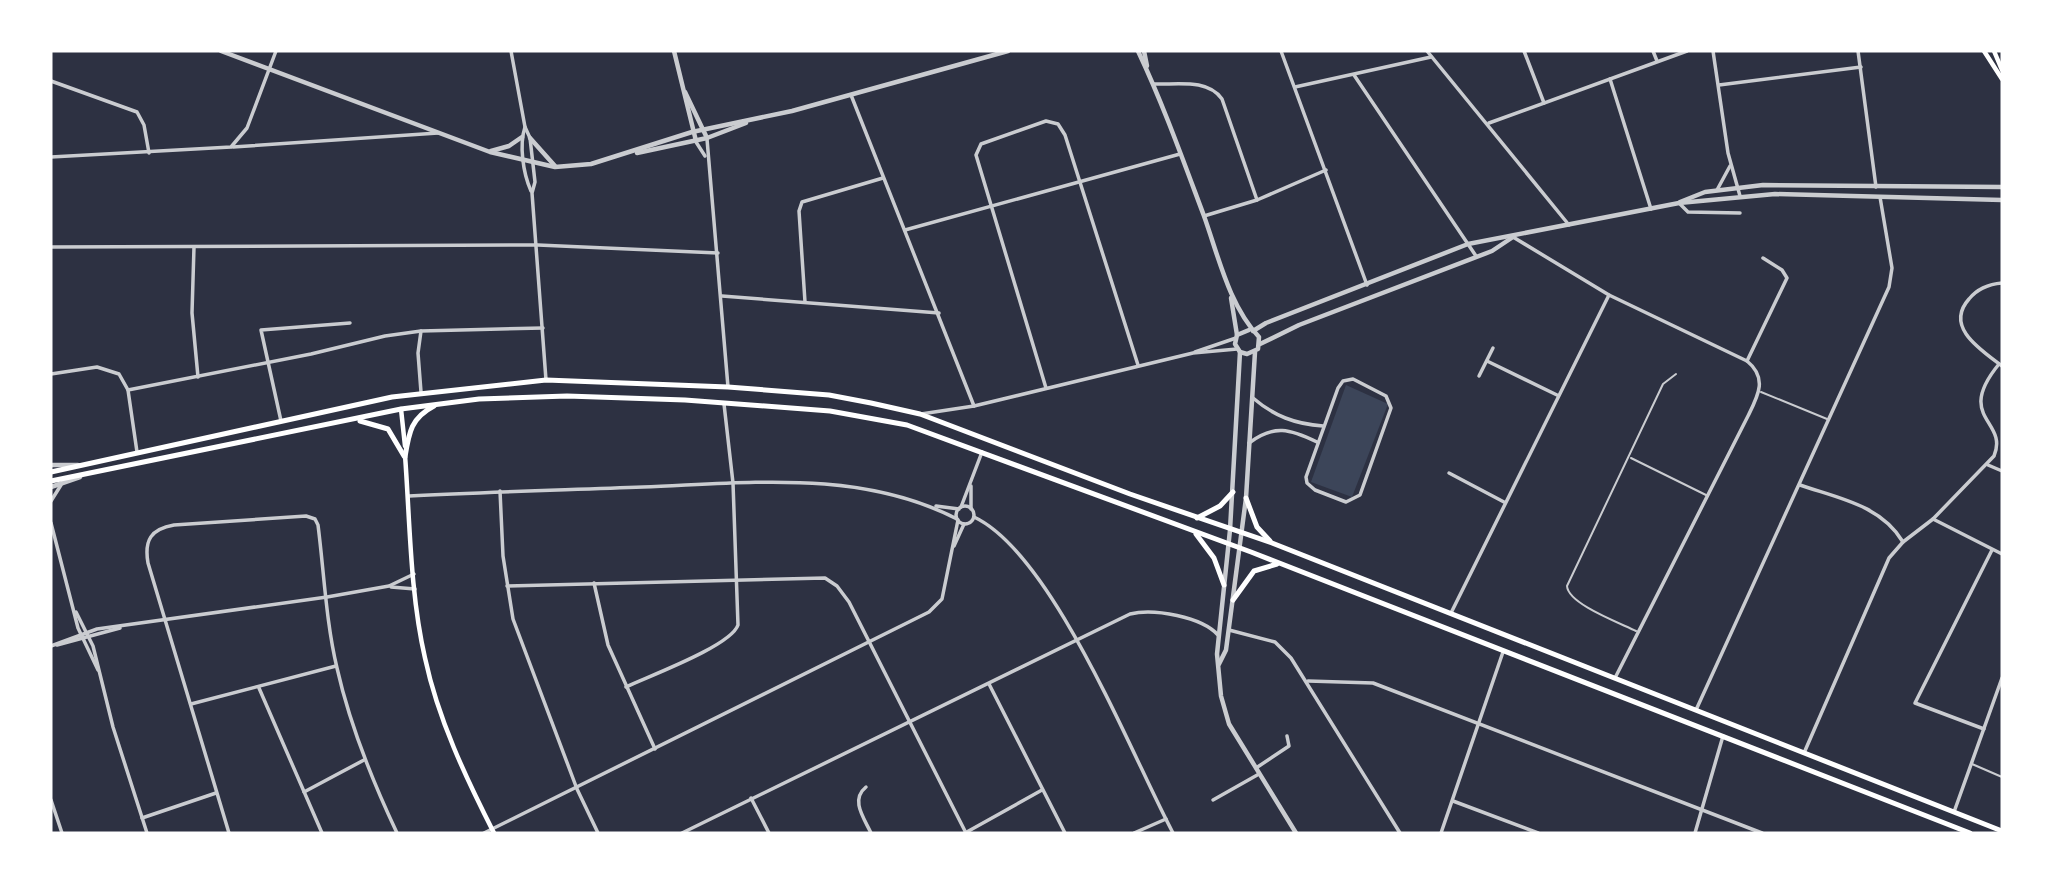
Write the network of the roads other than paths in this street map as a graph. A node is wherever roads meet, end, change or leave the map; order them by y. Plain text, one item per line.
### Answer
1 (221, 51) edge
2 (276, 51) edge
3 (511, 51) edge
4 (674, 51) edge
5 (984, 51) edge
6 (1007, 51) edge
7 (1138, 51) edge
8 (1144, 51) edge
9 (1280, 51) edge
10 (1427, 51) edge
11 (1524, 51) edge
12 (1653, 51) edge
13 (1687, 51) edge
14 (1713, 51) edge
15 (1858, 51) edge
16 (1984, 51) edge
17 (1994, 51) edge
18 (986, 57) junction
19 (1432, 57) junction
20 (1657, 61) junction
21 (1861, 67) junction
22 (270, 68) junction
23 (2002, 70) edge
24 (1354, 75) junction
25 (1150, 77) junction
26 (1610, 79) junction
27 (2002, 79) edge
28 (51, 81) edge
29 (1153, 85) junction
30 (1719, 85) junction
31 (1295, 87) junction
32 (685, 91) junction
33 (851, 95) junction
34 (1544, 103) junction
35 (750, 121) junction
36 (1489, 123) junction
37 (525, 127) junction
38 (703, 129) junction
39 (692, 132) junction
40 (440, 133) junction
41 (522, 137) junction
42 (530, 138) junction
43 (707, 138) junction
44 (696, 141) junction
45 (231, 147) junction
46 (490, 152) junction
47 (149, 153) junction
48 (632, 153) junction
49 (1180, 153) junction
50 (706, 157) junction
51 (51, 158) edge
52 (524, 162) junction
53 (534, 164) junction
54 (1731, 166) junction
55 (555, 167) junction
56 (1326, 169) junction
57 (883, 178) junction
58 (1080, 181) junction
59 (1738, 187) junction
60 (1876, 187) junction
61 (2002, 187) edge
62 (1717, 190) junction
63 (532, 192) junction
64 (1740, 196) junction
65 (1880, 197) junction
66 (1257, 200) junction
67 (2002, 200) edge
68 (1679, 203) junction
69 (991, 206) junction
70 (1651, 209) junction
71 (1740, 213) dead end
72 (1204, 216) junction
73 (1569, 225) junction
74 (905, 230) junction
75 (1513, 237) junction
76 (1468, 243) junction
77 (538, 245) junction
78 (194, 246) junction
79 (51, 247) edge
80 (718, 253) junction
81 (1476, 256) junction
82 (1763, 257) dead end
83 (2002, 283) edge
84 (1367, 285) junction
85 (1229, 291) junction
86 (1609, 295) junction
87 (722, 296) junction
88 (805, 302) junction
89 (939, 313) junction
90 (350, 323) dead end
91 (543, 328) junction
92 (421, 331) junction
93 (1251, 331) junction
94 (1237, 337) junction
95 (1259, 344) junction
96 (1493, 348) dead end
97 (1239, 351) junction
98 (1255, 352) junction
99 (1193, 353) junction
100 (1487, 361) junction
101 (1747, 361) junction
102 (269, 362) junction
103 (1138, 365) junction
104 (2001, 365) edge
105 (51, 374) edge
106 (1676, 374) dead end
107 (1479, 376) dead end
108 (198, 377) junction
109 (546, 380) junction
110 (728, 387) junction
111 (1046, 388) junction
112 (128, 390) junction
113 (421, 392) junction
114 (1760, 392) junction
115 (1558, 395) junction
116 (392, 397) junction
117 (1252, 397) junction
118 (440, 402) junction
119 (723, 403) junction
120 (974, 406) junction
121 (401, 409) junction
122 (920, 414) junction
123 (357, 420) junction
124 (1829, 420) junction
125 (281, 421) junction
126 (1323, 426) junction
127 (1317, 442) junction
128 (1248, 444) junction
129 (137, 452) junction
130 (982, 452) junction
131 (405, 457) junction
132 (1630, 457) junction
133 (51, 463) edge
134 (1988, 464) junction
135 (82, 465) junction
136 (2002, 471) edge
137 (51, 472) edge
138 (1449, 473) dead end
139 (87, 474) junction
140 (51, 481) edge
141 (733, 483) junction
142 (971, 484) junction
143 (61, 485) junction
144 (1800, 485) junction
145 (51, 487) edge
146 (500, 491) junction
147 (1233, 492) junction
148 (409, 496) junction
149 (1708, 496) junction
150 (1246, 498) junction
151 (51, 501) edge
152 (1504, 502) junction
153 (930, 505) junction
154 (960, 508) junction
155 (971, 509) junction
156 (974, 517) junction
157 (1197, 519) junction
158 (1933, 519) junction
159 (957, 520) junction
160 (51, 523) edge
161 (964, 524) junction
162 (1230, 530) junction
163 (1194, 532) junction
164 (1242, 534) junction
165 (1903, 542) junction
166 (1272, 543) junction
167 (1229, 544) junction
168 (953, 547) junction
169 (1240, 548) junction
170 (1992, 550) junction
171 (2002, 554) edge
172 (1279, 564) junction
173 (414, 575) junction
174 (736, 578) junction
175 (594, 583) junction
176 (1224, 585) junction
177 (389, 586) junction
178 (507, 586) junction
179 (416, 589) junction
180 (327, 597) junction
181 (1233, 600) junction
182 (76, 612) junction
183 (1451, 615) junction
184 (166, 621) junction
185 (1220, 621) junction
186 (77, 623) junction
187 (1206, 625) junction
188 (124, 626) junction
189 (88, 631) junction
190 (1229, 631) junction
191 (1637, 632) junction
192 (80, 633) junction
193 (1218, 636) junction
194 (91, 638) junction
195 (66, 639) junction
196 (83, 640) junction
197 (1076, 640) junction
198 (869, 644) junction
199 (51, 646) edge
200 (1503, 652) junction
201 (1219, 664) junction
202 (336, 666) junction
203 (99, 672) junction
204 (1615, 678) junction
205 (2002, 678) edge
206 (1308, 681) junction
207 (989, 684) junction
208 (626, 687) junction
209 (259, 688) junction
210 (191, 704) junction
211 (1696, 710) junction
212 (907, 722) junction
213 (1479, 724) junction
214 (1984, 729) junction
215 (1287, 736) dead end
216 (1723, 736) junction
217 (655, 749) junction
218 (1804, 752) junction
219 (364, 760) junction
220 (1972, 764) junction
221 (1258, 771) junction
222 (2002, 777) edge
223 (866, 787) dead end
224 (578, 789) junction
225 (1042, 790) junction
226 (303, 792) junction
227 (216, 793) junction
228 (751, 798) junction
229 (51, 800) edge
230 (1213, 800) dead end
231 (1453, 801) junction
232 (1702, 810) junction
233 (1954, 812) junction
234 (142, 818) junction
235 (1166, 819) junction
236 (493, 831) edge
237 (2002, 831) edge
238 (62, 833) edge
239 (147, 833) edge
240 (229, 833) edge
241 (322, 833) edge
242 (397, 833) edge
243 (484, 833) edge
244 (598, 833) edge
245 (682, 833) edge
246 (769, 833) edge
247 (871, 833) edge
248 (965, 833) edge
249 (1065, 833) edge
250 (1134, 833) edge
251 (1173, 833) edge
252 (1296, 833) edge
253 (1400, 833) edge
254 (1441, 833) edge
255 (1538, 833) edge
256 (1695, 833) edge
257 (1762, 833) edge
258 (1970, 833) edge

1 - 22 street
2 - 22 street
3 - 37 street
4 - 32 street
5 - 18 street
6 - 18 street
7 - 25 street
8 - 25 street
9 - 31 street
10 - 19 street
11 - 34 street
12 - 20 street
13 - 20 street
14 - 30 street
15 - 21 street
16 - 27 main road
17 - 23 main road
18 - 33 street
19 - 24 street
19 - 36 street
20 - 26 street
21 - 30 street
21 - 60 street
22 - 40 street
22 - 45 street
24 - 31 street
24 - 76 street
25 - 29 street
26 - 34 street
26 - 70 street
28 - 47 street
29 - 49 street
29 - 66 street
30 - 54 street
31 - 56 street
32 - 38 street
32 - 39 street
33 - 35 street
33 - 57 street
34 - 36 street
35 - 38 street
35 - 43 street
36 - 73 street
37 - 41 street
37 - 42 street
38 - 39 street
38 - 43 street
39 - 44 street
39 - 48 street
40 - 45 street
40 - 46 street
41 - 46 street
41 - 52 street
42 - 53 street
42 - 55 street
43 - 44 street
43 - 50 street
44 - 48 street
44 - 50 street
45 - 47 street
46 - 52 street
47 - 51 street
48 - 55 street
49 - 58 street
49 - 72 street
50 - 80 street
52 - 53 street
52 - 63 street
53 - 55 street
53 - 63 street
54 - 59 street
54 - 62 street
56 - 66 street
56 - 84 street
57 - 74 street
57 - 88 street
58 - 69 street
58 - 69 street
58 - 103 street
59 - 60 street
59 - 62 street
59 - 64 street
60 - 61 street
62 - 68 street
63 - 77 street
64 - 65 street
64 - 68 street
65 - 67 street
65 - 124 street
66 - 72 street
68 - 70 street
68 - 71 street
69 - 74 street
69 - 111 street
70 - 73 street
72 - 85 street
73 - 75 street
74 - 89 street
75 - 76 street
75 - 81 street
75 - 86 street
76 - 81 street
76 - 84 street
77 - 78 street
77 - 80 street
77 - 91 street
78 - 79 street
78 - 108 street
80 - 87 street
81 - 95 street
82 - 101 street
83 - 104 street
84 - 93 street
85 - 93 street
85 - 94 street
86 - 101 street
86 - 115 street
87 - 88 street
87 - 110 street
88 - 89 street
89 - 120 street
90 - 102 street
91 - 92 street
91 - 109 street
92 - 102 street
92 - 113 street
93 - 94 street
93 - 95 street
94 - 97 street
94 - 99 street
95 - 98 street
96 - 100 street
97 - 98 street
97 - 99 street
97 - 147 street
98 - 117 street
99 - 103 street
100 - 107 street
100 - 115 street
101 - 114 street
102 - 108 street
102 - 125 street
103 - 111 street
104 - 134 street
105 - 112 street
106 - 132 lane
108 - 112 street
109 - 110 main road
109 - 113 main road
110 - 122 main road
111 - 120 street
112 - 129 street
113 - 116 main road
114 - 124 lane
114 - 149 street
115 - 152 street
116 - 121 main road
116 - 125 main road
117 - 126 street
117 - 128 street
118 - 119 main road
118 - 121 main road
118 - 131 main road
119 - 130 main road
119 - 141 street
120 - 122 street
121 - 123 main road
121 - 131 main road
122 - 157 main road
123 - 131 main road
123 - 139 main road
124 - 144 street
125 - 129 main road
126 - 127 street
126 - 127 street
127 - 128 street
128 - 150 street
129 - 135 main road
130 - 142 street
130 - 163 main road
131 - 148 main road
132 - 149 lane
132 - 191 lane
133 - 135 street
134 - 136 street
134 - 158 street
135 - 137 main road
138 - 152 street
139 - 140 main road
139 - 143 street
141 - 146 street
141 - 153 street
141 - 174 street
142 - 154 street
142 - 155 street
143 - 145 street
143 - 151 street
144 - 165 street
144 - 211 street
146 - 148 street
146 - 178 street
147 - 157 main road
147 - 162 street
148 - 173 main road
149 - 191 street
150 - 164 street
150 - 166 main road
152 - 183 street
153 - 154 street
153 - 159 street
154 - 155 street
154 - 159 street
155 - 156 street
156 - 161 street
156 - 197 street
157 - 162 main road
158 - 165 street
158 - 170 street
159 - 161 street
159 - 168 street
160 - 182 street
161 - 168 street
162 - 164 main road
162 - 167 street
163 - 167 main road
163 - 176 main road
164 - 166 main road
164 - 169 street
165 - 218 street
166 - 183 main road
167 - 169 main road
167 - 176 street
168 - 198 street
169 - 172 main road
169 - 181 street
170 - 171 street
170 - 214 street
172 - 181 main road
172 - 200 main road
173 - 177 street
173 - 179 main road
174 - 175 street
174 - 198 street
174 - 208 street
175 - 178 street
175 - 208 street
176 - 185 street
177 - 179 street
177 - 180 street
178 - 224 street
179 - 236 main road
180 - 184 street
180 - 184 street
180 - 202 street
181 - 190 street
182 - 186 street
182 - 189 street
183 - 204 main road
184 - 188 street
184 - 210 street
185 - 187 street
185 - 193 street
186 - 192 street
186 - 195 street
187 - 193 street
187 - 197 street
188 - 189 street
188 - 194 street
189 - 192 street
189 - 194 street
190 - 201 street
190 - 206 street
191 - 204 street
192 - 195 street
192 - 196 street
193 - 201 street
194 - 196 street
194 - 203 street
195 - 199 street
196 - 199 street
196 - 203 street
197 - 207 street
197 - 235 street
198 - 212 street
198 - 217 street
200 - 213 street
200 - 216 main road
201 - 221 street
202 - 209 street
202 - 219 street
203 - 234 street
204 - 211 main road
205 - 214 street
206 - 213 street
206 - 253 street
207 - 212 street
207 - 225 street
208 - 217 street
209 - 210 street
209 - 226 street
210 - 227 street
211 - 218 main road
212 - 228 street
212 - 248 street
213 - 231 street
213 - 232 street
214 - 220 street
215 - 221 street
216 - 232 street
216 - 258 main road
217 - 224 street
218 - 233 main road
219 - 226 street
219 - 242 street
220 - 222 lane
220 - 233 street
221 - 230 street
221 - 252 street
223 - 247 street
224 - 236 street
224 - 244 street
225 - 248 street
225 - 249 street
226 - 241 street
227 - 234 street
227 - 240 street
228 - 245 street
228 - 246 street
229 - 238 street
231 - 254 street
231 - 255 street
232 - 256 street
232 - 257 street
233 - 237 main road
234 - 239 street
235 - 250 street
235 - 251 street
236 - 243 street

